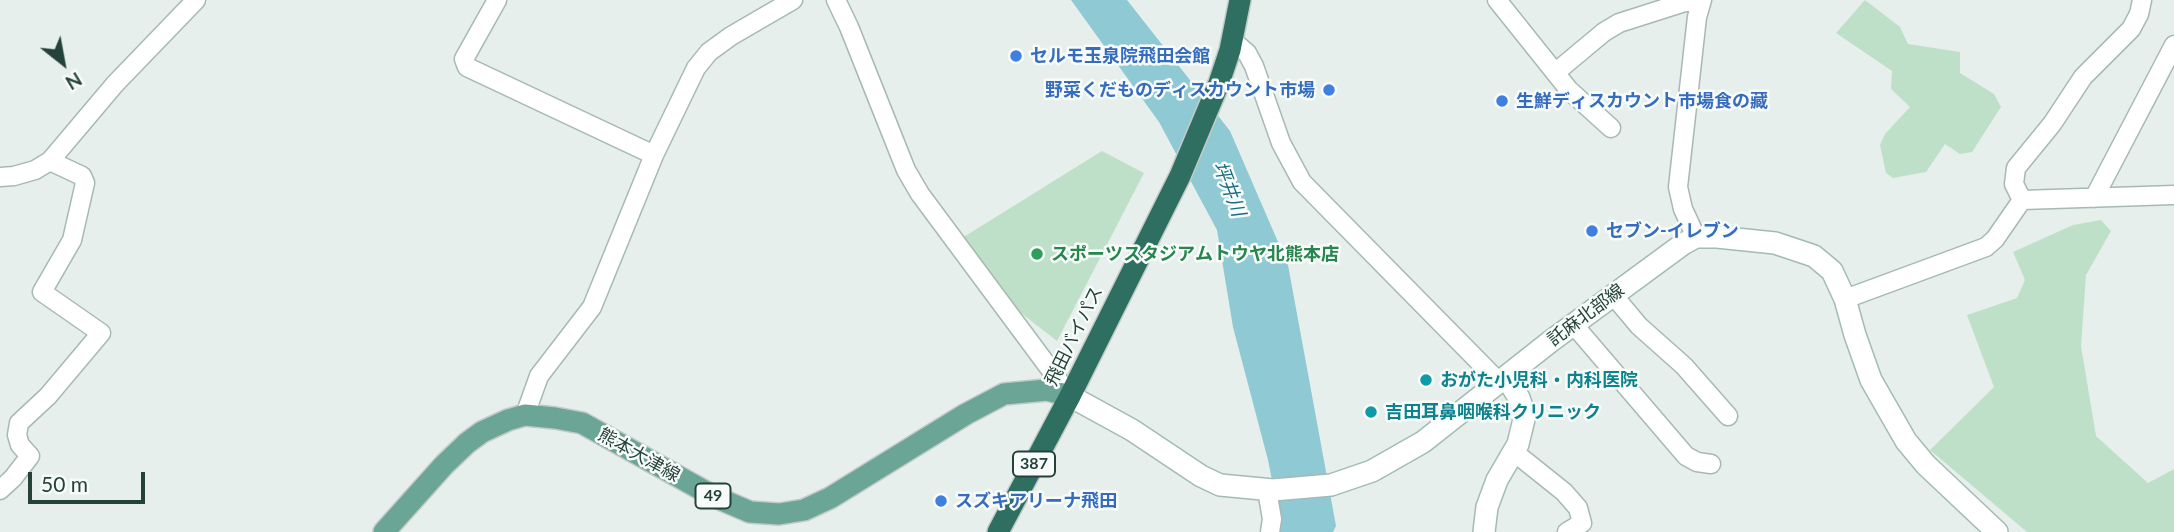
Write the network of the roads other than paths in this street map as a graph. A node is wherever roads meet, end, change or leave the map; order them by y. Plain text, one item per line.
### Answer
1 (196, 0) edge
2 (497, 0) edge
3 (793, 0) edge
4 (836, 0) edge
5 (1240, 0) edge
6 (1497, 0) edge
7 (2142, 0) edge
8 (1702, 1) edge
9 (1232, 40) junction
10 (2174, 45) edge
11 (1556, 72) junction
12 (1611, 128) dead end
13 (654, 155) junction
14 (50, 161) junction
15 (0, 177) edge
16 (2174, 195) edge
17 (2094, 198) junction
18 (2022, 200) junction
19 (1696, 237) junction
20 (1613, 295) junction
21 (1845, 299) junction
22 (1573, 324) junction
23 (1502, 380) junction
24 (1070, 396) junction
25 (525, 415) junction
26 (1728, 416) dead end
27 (1514, 452) junction
28 (1711, 464) dead end
29 (0, 490) edge
30 (1270, 490) junction
31 (384, 532) edge
32 (998, 532) edge
33 (1270, 532) edge
34 (1484, 532) edge
35 (1567, 532) edge
36 (1997, 532) edge

1 - 14 street
2 - 13 street
3 - 13 street
4 - 24 street
5 - 9 highway, 飛田バイパス / 387
6 - 11 street
7 - 18 street
8 - 11 street
8 - 19 street
9 - 23 street
9 - 24 highway, 飛田バイパス / 387
10 - 17 street
11 - 12 street
13 - 25 street
14 - 15 street
14 - 29 street
16 - 17 street
17 - 18 street
18 - 21 street
19 - 20 main road, 託麻北部線
19 - 21 main road
20 - 22 main road, 託麻北部線
20 - 26 street
21 - 36 main road
22 - 23 main road, 託麻北部線
22 - 28 street
23 - 27 main road
23 - 30 main road, 託麻北部線
24 - 25 main road, 熊本大津線 / 49
24 - 30 main road, 託麻北部線
24 - 32 highway, 飛田バイパス / 387
25 - 31 main road, 熊本大津線 / 49
27 - 34 main road
27 - 35 street
30 - 33 street

